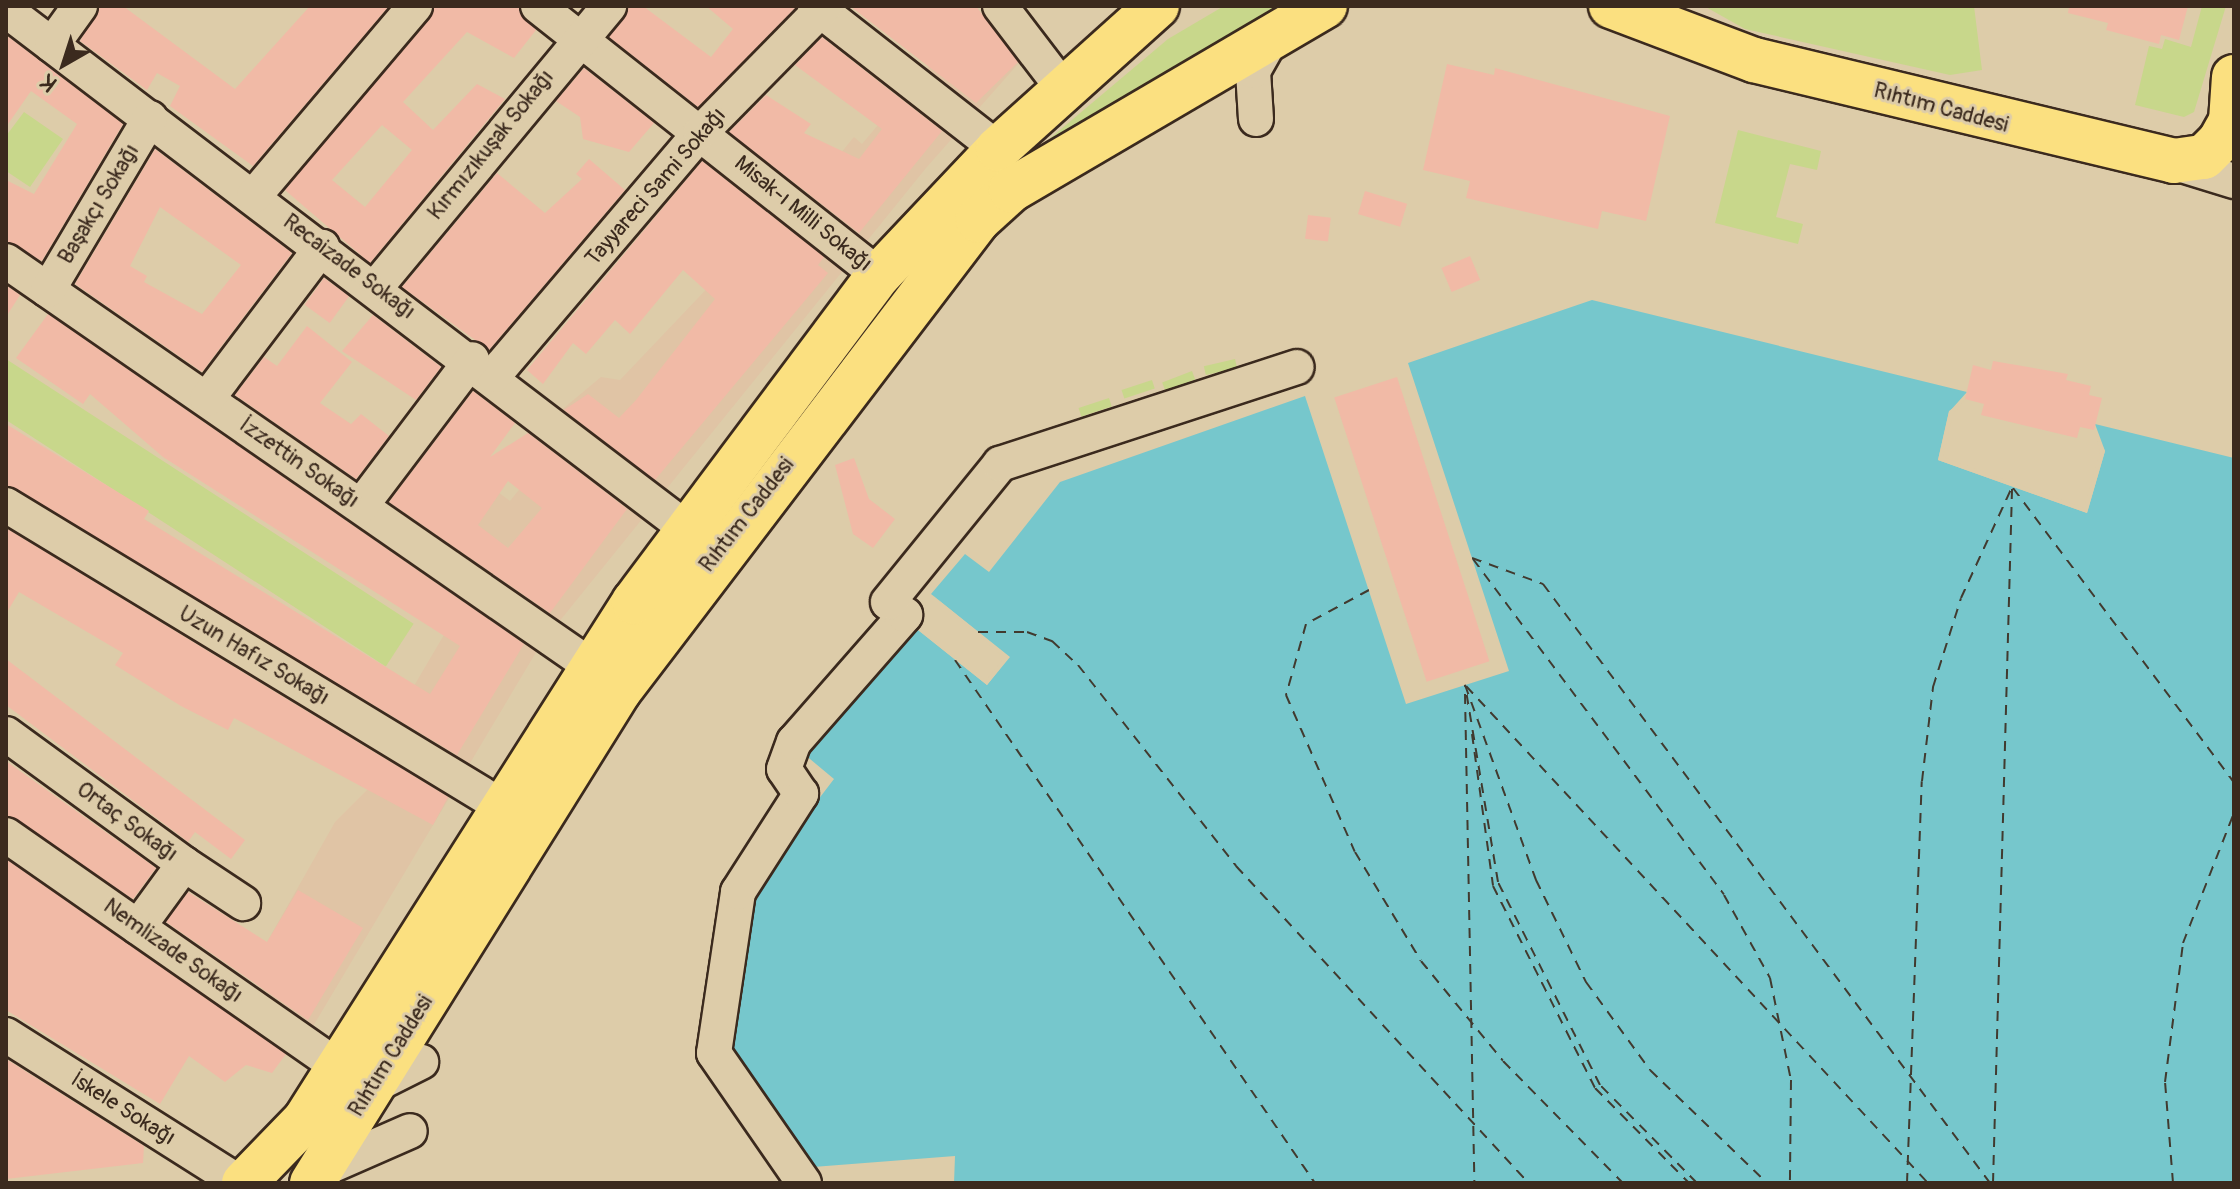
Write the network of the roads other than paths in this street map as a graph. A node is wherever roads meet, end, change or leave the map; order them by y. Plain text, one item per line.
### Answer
1 (80, 6) edge
2 (415, 6) edge
3 (538, 6) edge
4 (609, 6) edge
5 (1000, 6) edge
6 (1157, 6) edge
7 (1325, 6) edge
8 (1611, 6) edge
9 (821, 7) edge
10 (6, 11) edge
11 (1642, 14) edge
12 (1274, 34) junction
13 (579, 38) junction
14 (52, 45) junction
15 (2234, 77) edge
16 (1062, 87) junction
17 (150, 118) junction
18 (1256, 119) dead end
19 (2232, 126) edge
20 (701, 132) junction
21 (998, 149) junction
22 (2166, 160) junction
23 (2234, 181) edge
24 (254, 196) junction
25 (322, 247) junction
26 (6, 261) edge
27 (879, 275) junction
28 (376, 287) junction
29 (48, 290) junction
30 (483, 367) junction
31 (1297, 367) dead end
32 (207, 399) junction
33 (819, 411) junction
34 (770, 482) junction
35 (6, 505) edge
36 (361, 506) junction
37 (687, 529) junction
38 (591, 666) junction
39 (6, 734) edge
40 (503, 807) junction
41 (6, 835) edge
42 (184, 864) junction
43 (243, 903) dead end
44 (138, 927) junction
45 (6, 1035) edge
46 (421, 1062) dead end
47 (356, 1077) junction
48 (410, 1131) dead end
49 (325, 1179) edge
50 (242, 1183) edge
51 (804, 1183) edge

1 - 14 street
2 - 24 street
3 - 13 street, Misak-ı Milli Sokağı
4 - 13 street, Kırmızıkuşak Sokağı
5 - 16 street
6 - 16 main road, Rıhtım Caddesi
7 - 12 main road, Rıhtım Caddesi
8 - 11 main road, Rıhtım Caddesi
9 - 20 street, Tayyareci Sami Sokağı
9 - 21 street
10 - 14 street, Recaizade Sokağı
11 - 22 main road, Rıhtım Caddesi
12 - 18 street
12 - 33 main road, Rıhtım Caddesi
13 - 20 street, Misak-ı Milli Sokağı
13 - 28 street, Kırmızıkuşak Sokağı
14 - 17 street, Recaizade Sokağı
15 - 19 main road
16 - 21 main road, Rıhtım Caddesi
17 - 24 street, Recaizade Sokağı
17 - 29 street, Başakçı Sokağı
19 - 22 main road
20 - 27 street, Misak-ı Milli Sokağı
20 - 30 street, Tayyareci Sami Sokağı
21 - 27 main road, Rıhtım Caddesi
22 - 23 street, Rıhtım Caddesi
24 - 25 street, Recaizade Sokağı
25 - 28 street, Recaizade Sokağı
25 - 32 street
26 - 29 street, İzzettin Sokağı
27 - 33 main road, Rıhtım Caddesi
28 - 30 street, Recaizade Sokağı
29 - 32 street, İzzettin Sokağı
30 - 36 street, Tayyareci Sami Sokağı
30 - 37 street, Recaizade Sokağı
31 - 51 street
32 - 36 street, İzzettin Sokağı
33 - 34 main road, Rıhtım Caddesi
34 - 37 main road, Rıhtım Caddesi
34 - 47 main road, Rıhtım Caddesi
35 - 40 street, Uzun Hafız Sokağı
36 - 38 street, İzzettin Sokağı
37 - 38 main road, Rıhtım Caddesi
38 - 40 main road, Rıhtım Caddesi
39 - 42 street, Ortaç Sokağı
40 - 47 main road, Rıhtım Caddesi
41 - 44 street, Nemlizade Sokağı
42 - 43 street
42 - 44 street, Ortaç Sokağı
44 - 47 street, Nemlizade Sokağı
45 - 50 street, İskele Sokağı
46 - 47 street
47 - 49 main road, Rıhtım Caddesi
47 - 50 main road, Rıhtım Caddesi
48 - 49 street

